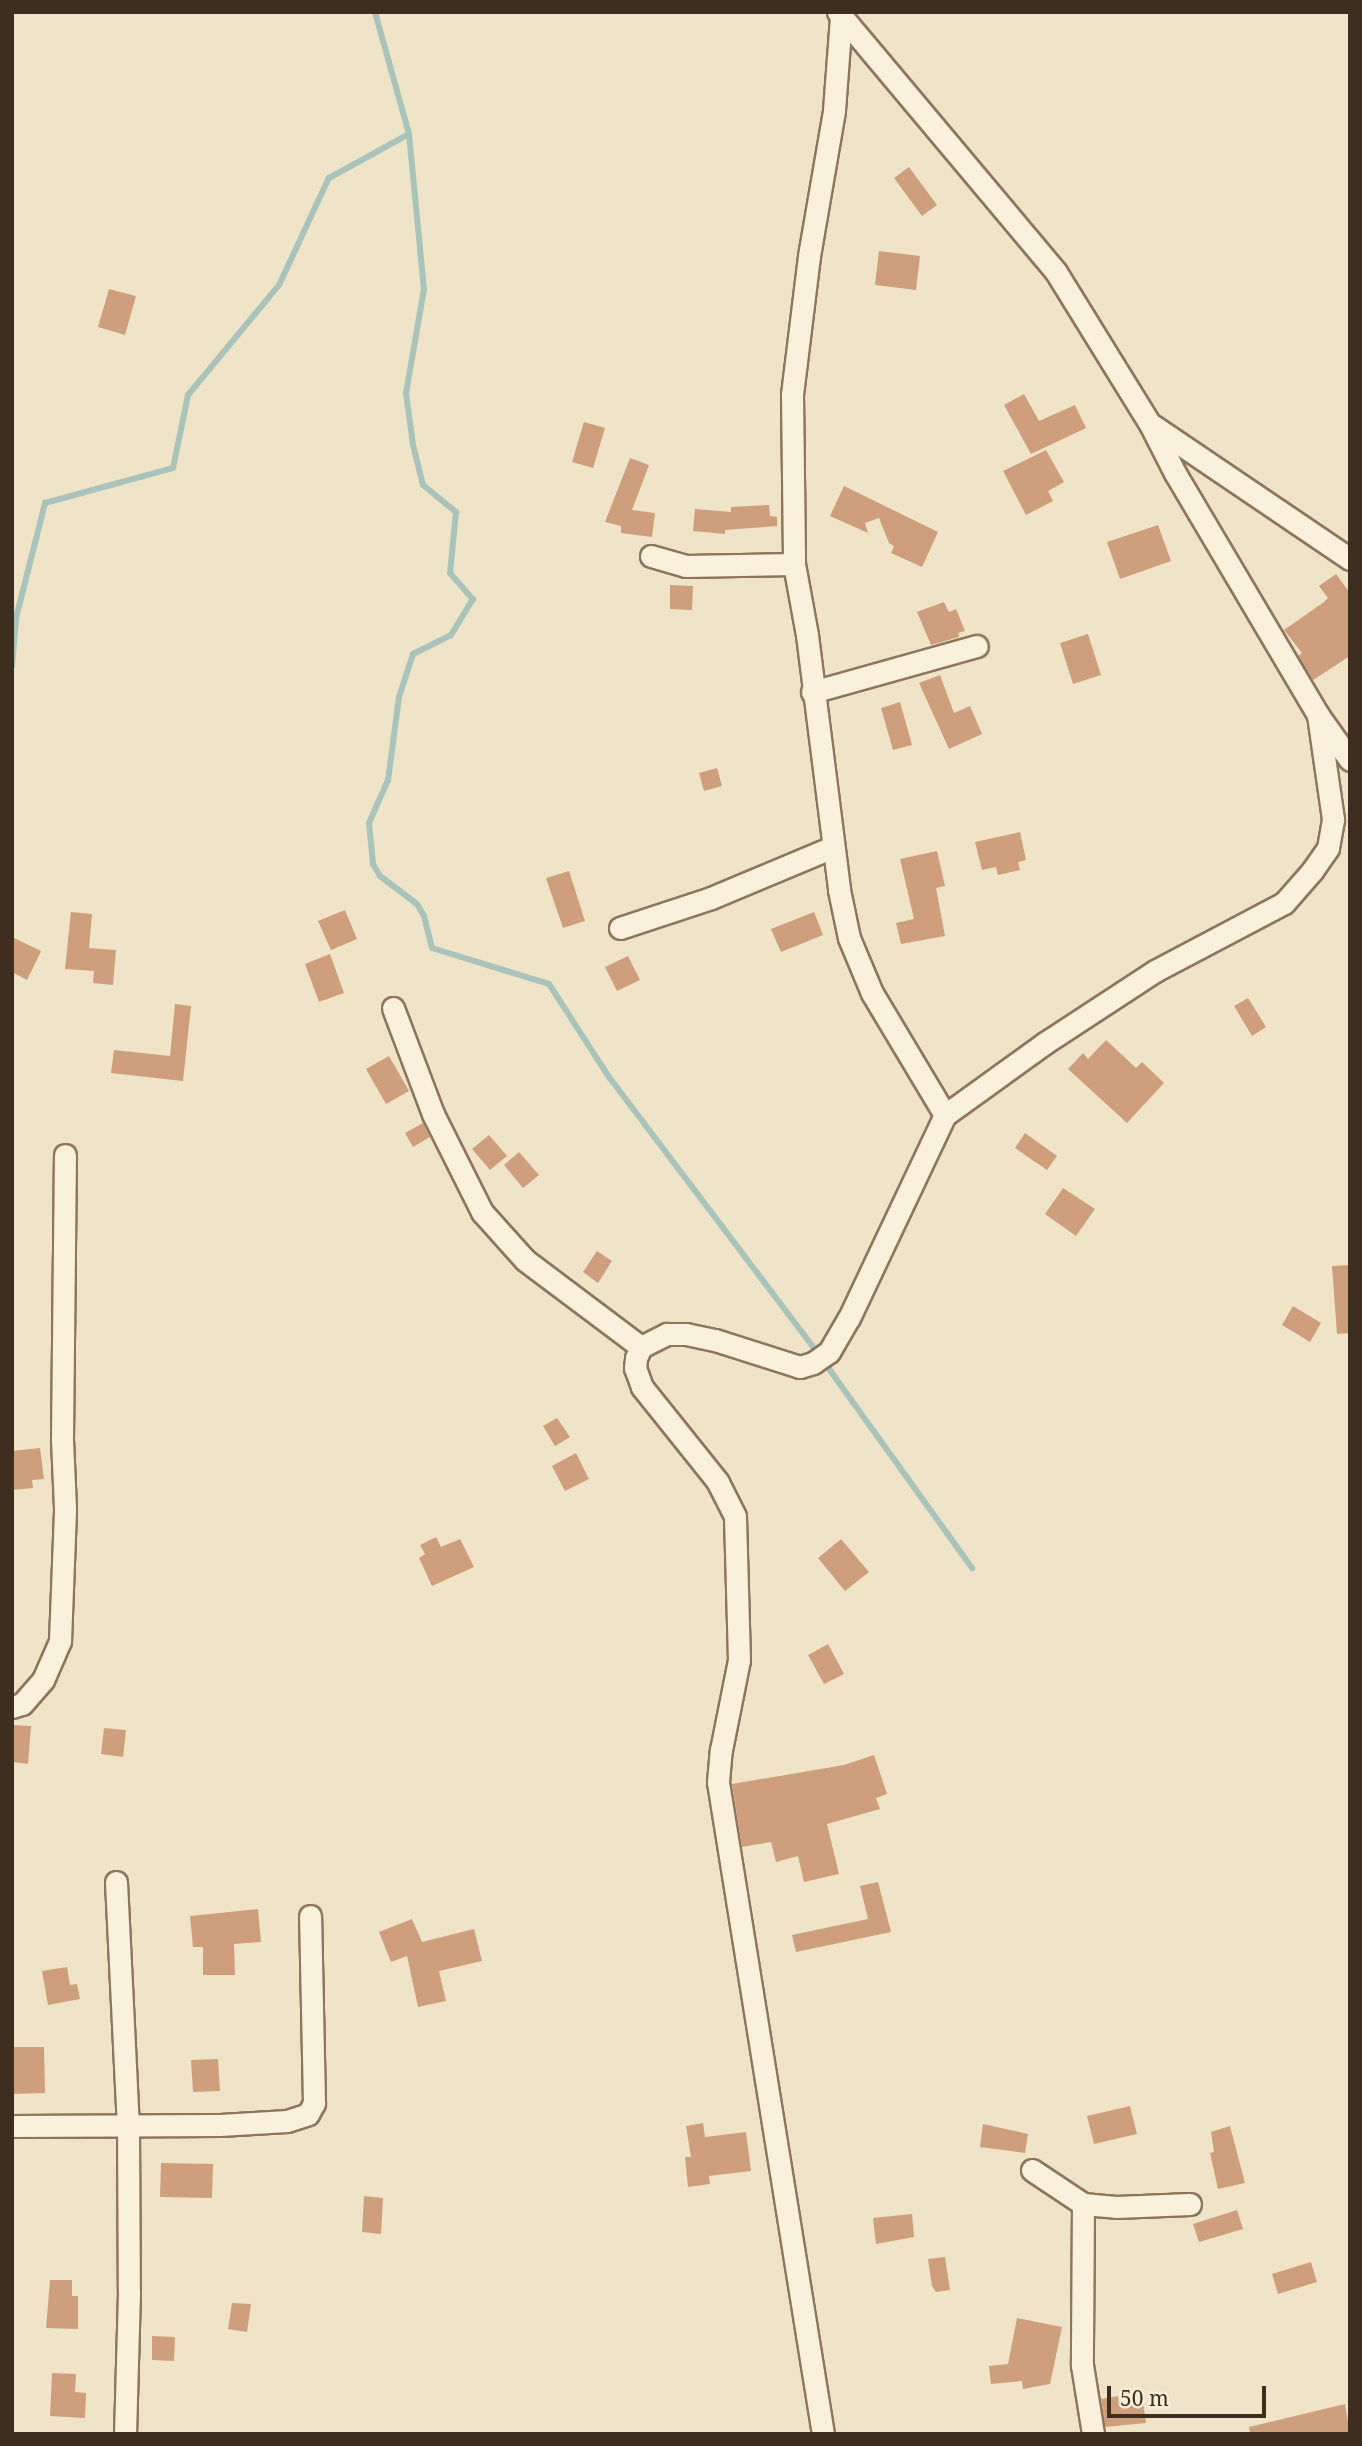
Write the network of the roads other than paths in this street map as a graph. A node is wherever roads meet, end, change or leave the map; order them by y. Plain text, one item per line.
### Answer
1 (839, 15) edge
2 (1150, 424) junction
3 (651, 556) dead end
4 (1350, 559) edge
5 (794, 564) junction
6 (977, 646) dead end
7 (812, 692) junction
8 (1318, 716) junction
9 (1350, 760) edge
10 (833, 847) junction
11 (620, 928) dead end
12 (393, 1007) dead end
13 (945, 1115) junction
14 (65, 1155) dead end
15 (641, 1346) junction
16 (12, 1707) edge
17 (116, 1882) dead end
18 (310, 1916) dead end
19 (12, 2126) edge
20 (128, 2127) junction
21 (1032, 2169) dead end
22 (1083, 2204) junction
23 (1190, 2204) dead end
24 (125, 2434) edge
25 (823, 2434) edge
26 (1093, 2434) edge

1 - 2 street
1 - 5 street
2 - 4 street
2 - 8 street
3 - 5 street
5 - 7 street
6 - 7 street
7 - 10 street
8 - 9 street
8 - 13 street
10 - 11 street
10 - 13 street
12 - 15 street
13 - 15 street
14 - 16 street
15 - 25 street
17 - 20 street
18 - 20 street
19 - 20 street
20 - 24 street
21 - 22 street
22 - 23 street
22 - 26 street

